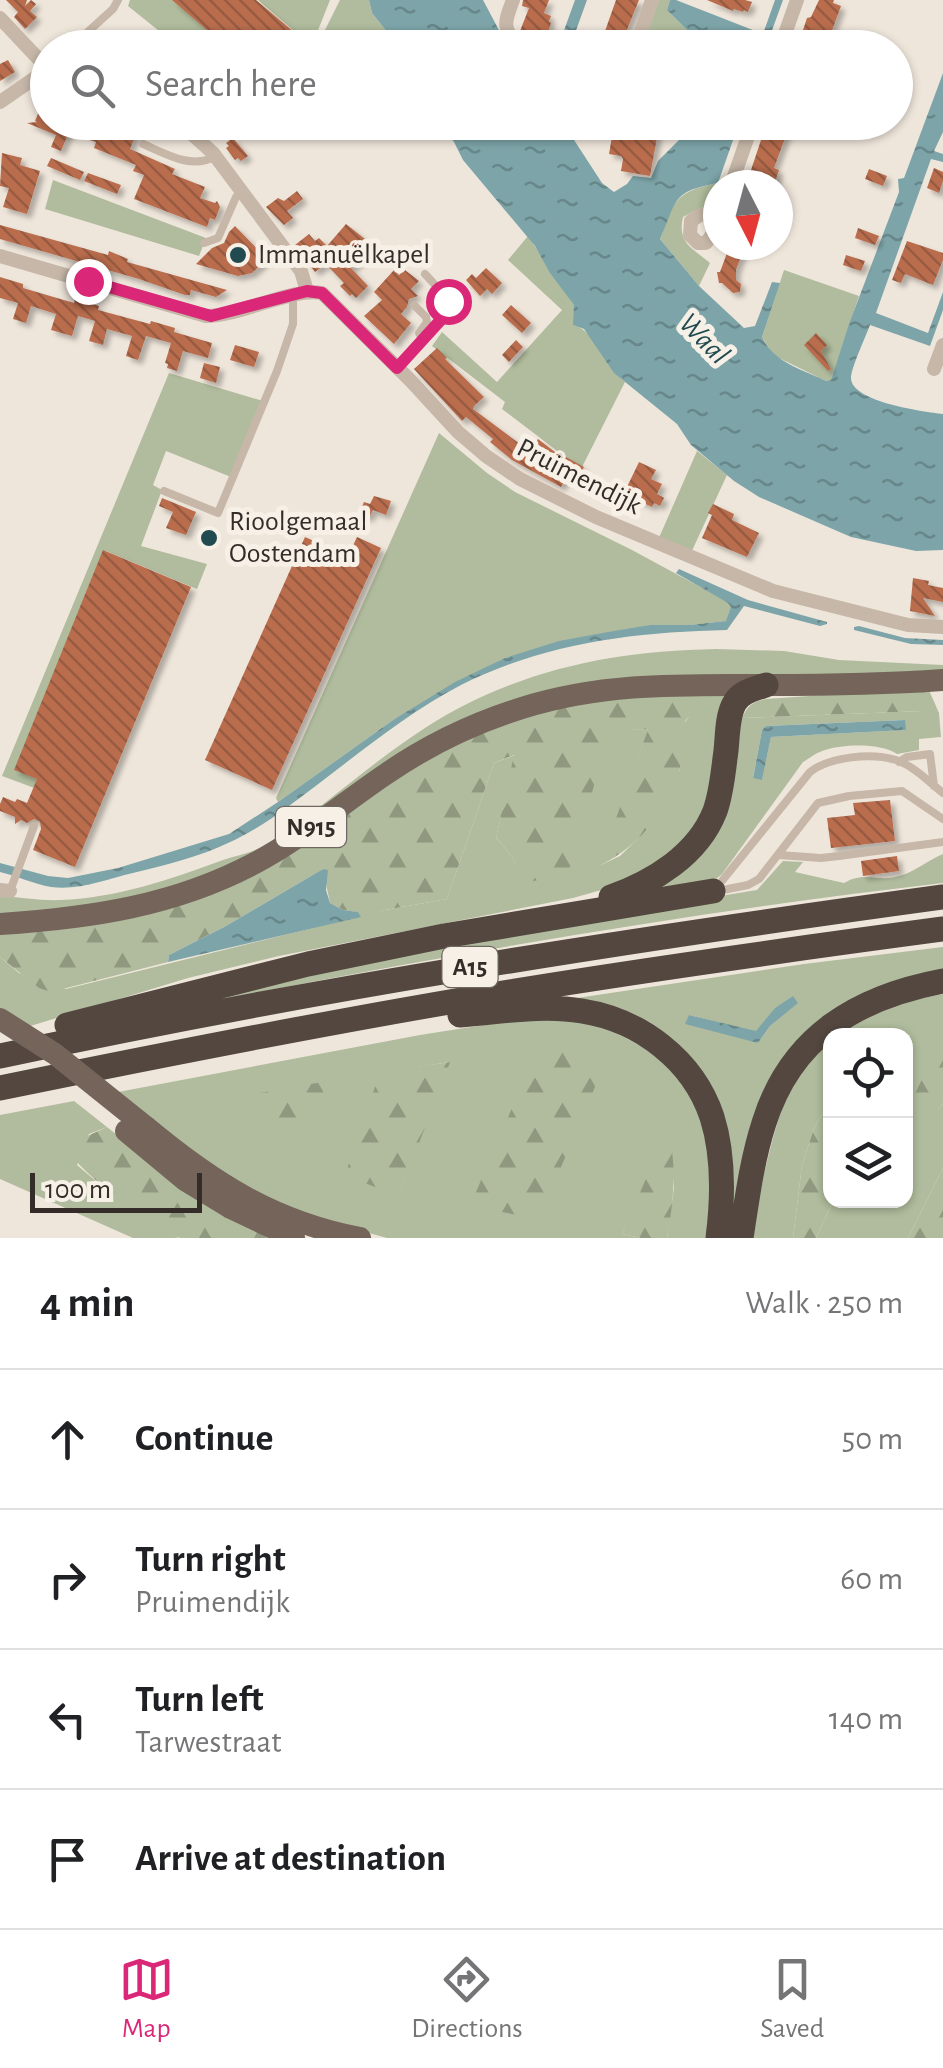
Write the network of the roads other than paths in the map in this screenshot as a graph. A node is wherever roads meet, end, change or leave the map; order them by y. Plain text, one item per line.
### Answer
1 (118, 0) edge
2 (514, 0) edge
3 (652, 0) edge
4 (797, 0) edge
5 (0, 18) edge
6 (89, 30) edge
7 (506, 30) edge
8 (641, 30) edge
9 (786, 30) edge
10 (30, 50) edge
11 (30, 81) edge
12 (0, 102) edge
13 (198, 140) edge
14 (747, 140) edge
15 (143, 144) dead end
16 (216, 156) junction
17 (736, 170) edge
18 (240, 192) junction
19 (703, 214) edge
20 (204, 242) dead end
21 (703, 242) edge
22 (0, 256) edge
23 (425, 274) dead end
24 (300, 294) junction
25 (414, 305) dead end
26 (423, 340) junction
27 (943, 345) edge
28 (397, 368) junction
29 (934, 369) dead end
30 (164, 491) dead end
31 (943, 627) edge
32 (943, 680) edge
33 (766, 685) junction
34 (899, 762) junction
35 (934, 786) junction
36 (943, 792) edge
37 (943, 819) edge
38 (34, 826) dead end
39 (943, 842) edge
40 (778, 854) junction
41 (8, 886) edge
42 (713, 891) junction
43 (943, 898) edge
44 (554, 917) junction
45 (0, 924) edge
46 (943, 928) edge
47 (943, 981) edge
48 (0, 1019) edge
49 (326, 1024) junction
50 (0, 1039) edge
51 (0, 1056) edge
52 (0, 1088) edge
53 (136, 1129) junction
54 (294, 1238) edge
55 (360, 1238) edge
56 (718, 1238) edge
57 (741, 1238) edge

1 - 6 lane
2 - 7 street
3 - 8 street
4 - 9 street
5 - 10 street
11 - 12 street
13 - 16 street, Pruimendijk
14 - 17 street
15 - 16 lane
16 - 18 street, Pruimendijk
18 - 20 lane
18 - 24 street, Pruimendijk
19 - 21 street
22 - 24 street
23 - 26 lane
24 - 28 street, Pruimendijk
24 - 30 lane
25 - 26 lane
26 - 28 lane
27 - 29 street
28 - 31 street, Pruimendijk
32 - 33 main road, N915
33 - 44 highway, A15
33 - 45 main road, N915
34 - 35 lane
34 - 35 lane
34 - 42 lane
35 - 36 lane
37 - 40 lane, A15
38 - 41 lane
39 - 40 lane
40 - 42 lane, A15
42 - 44 highway, A15
43 - 51 highway, A15
44 - 50 highway, A15
46 - 49 highway, A15
47 - 57 highway
48 - 53 main road, bridge
49 - 52 highway, A15
49 - 56 highway, A15
50 - 53 main road
53 - 54 main road
53 - 55 main road

